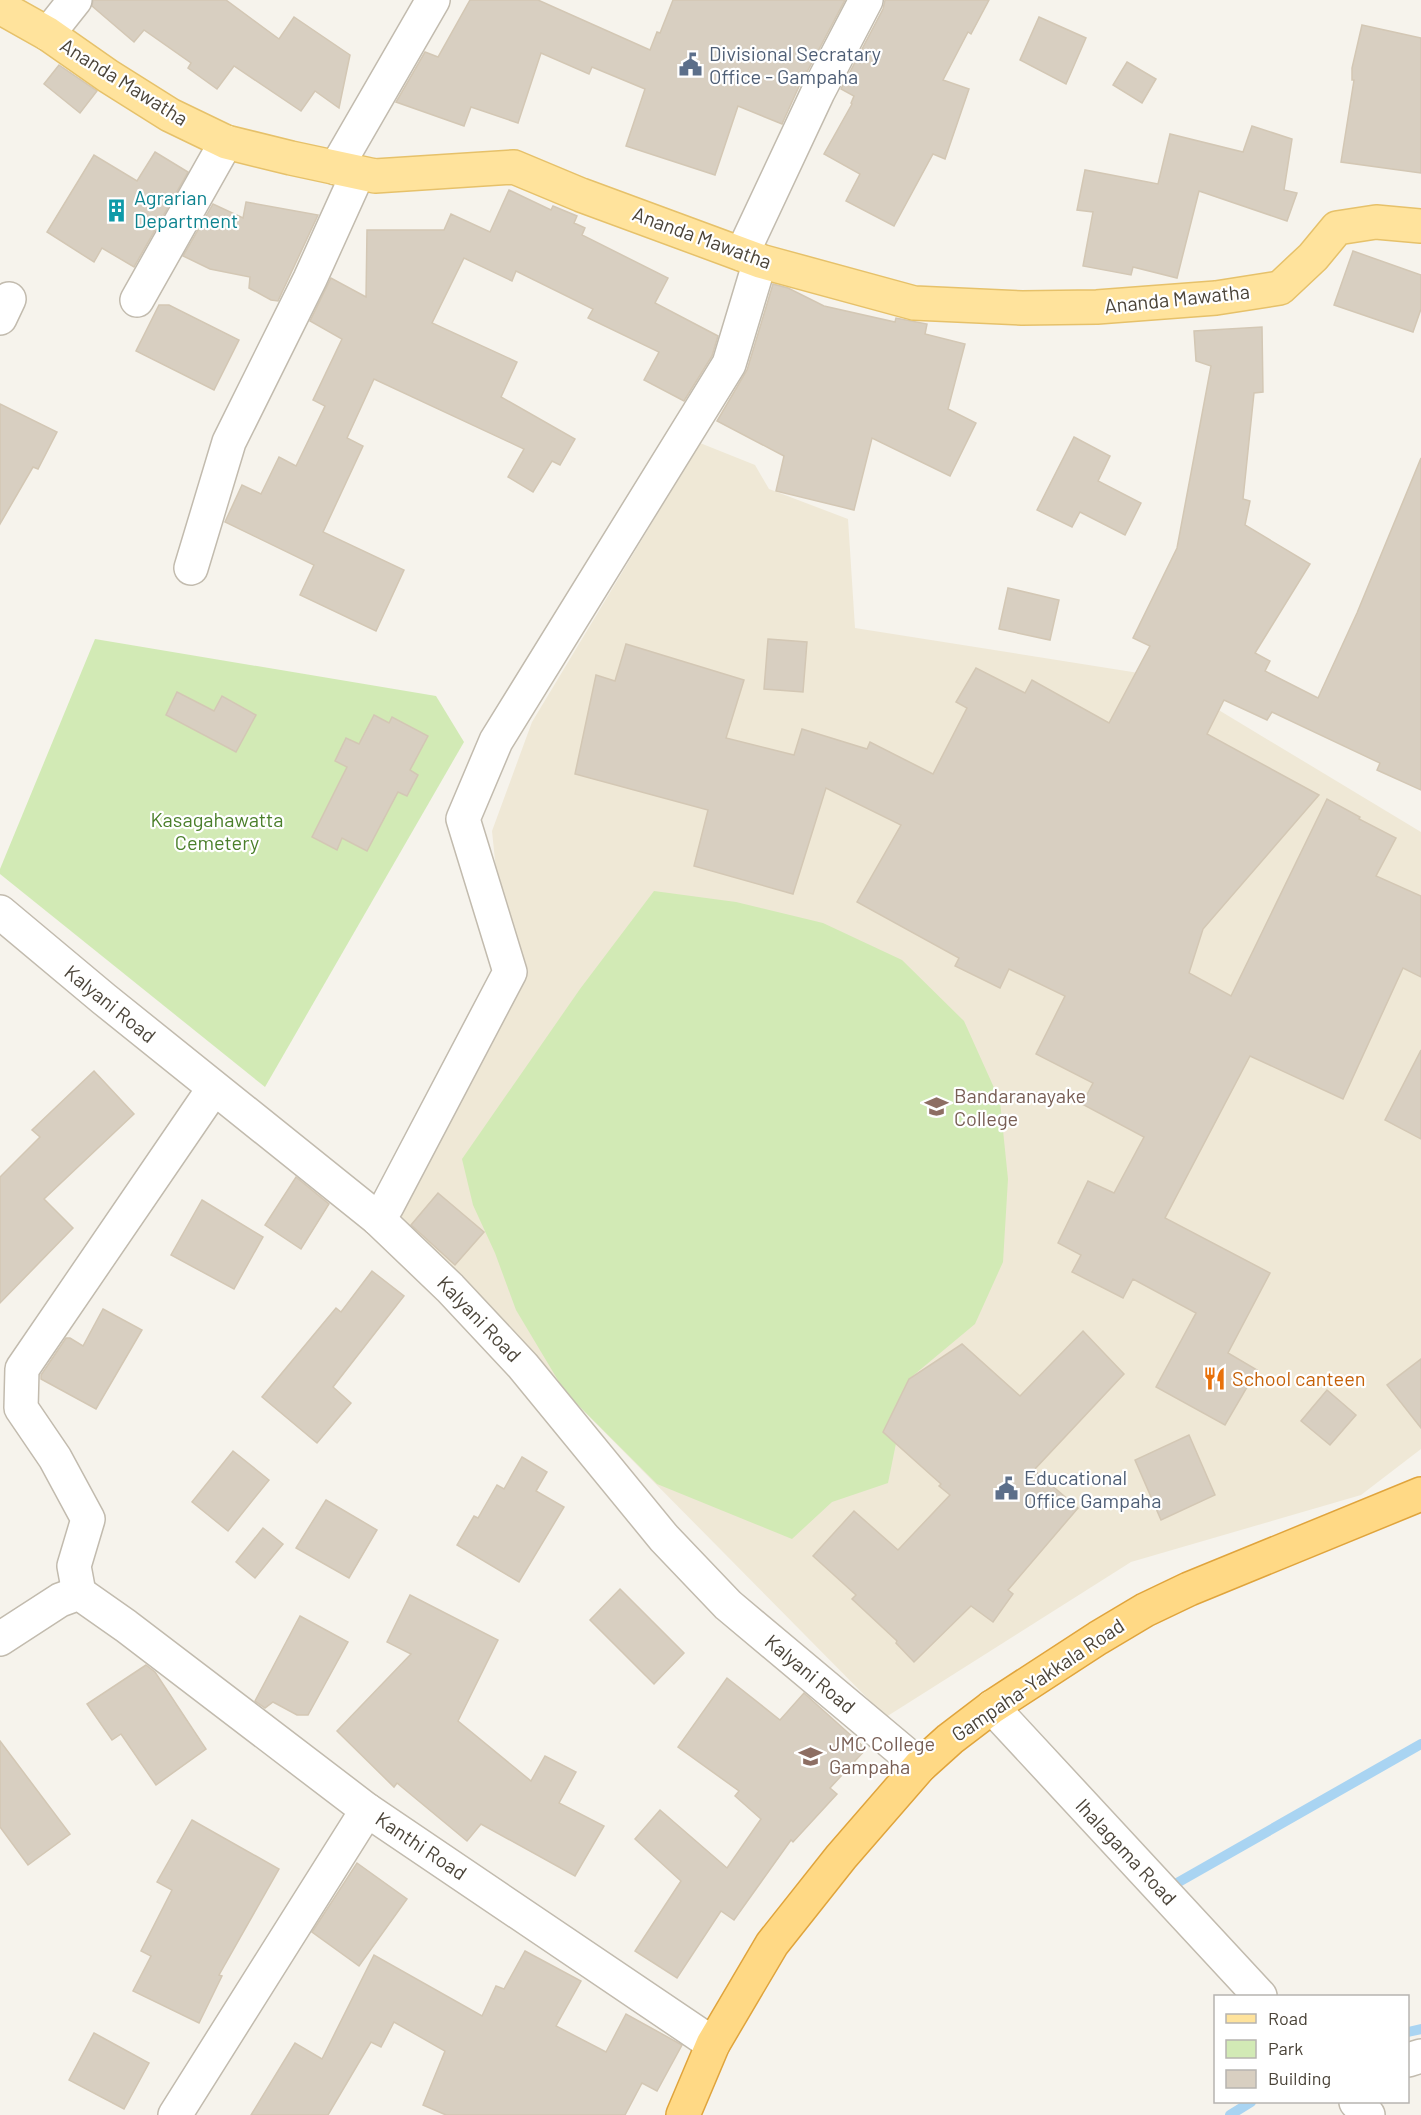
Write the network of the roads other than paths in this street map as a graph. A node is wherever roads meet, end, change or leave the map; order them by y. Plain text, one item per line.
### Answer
1 (75, 0) edge
2 (432, 0) edge
3 (866, 0) edge
4 (0, 7) edge
5 (48, 34) junction
6 (226, 142) junction
7 (347, 170) junction
8 (1421, 226) edge
9 (751, 257) junction
10 (137, 300) dead end
11 (190, 568) dead end
12 (0, 912) edge
13 (214, 1088) junction
14 (378, 1219) junction
15 (1421, 1494) edge
16 (79, 1593) junction
17 (0, 1639) edge
18 (992, 1707) junction
19 (920, 1766) junction
20 (367, 1810) junction
21 (1259, 1995) edge
22 (713, 2044) junction
23 (1357, 2103) edge
24 (175, 2115) edge
25 (683, 2115) edge
26 (1368, 2115) edge

1 - 5 street
2 - 7 street
3 - 9 street
4 - 5 main road, Ananda Mawatha
5 - 6 main road, Ananda Mawatha
6 - 7 main road, Ananda Mawatha
6 - 10 street
7 - 9 main road, Ananda Mawatha
7 - 11 street
8 - 9 main road, Ananda Mawatha
9 - 14 street
12 - 13 street, Kalyani Road
13 - 14 street, Kalyani Road
13 - 16 street
14 - 19 street, Kalyani Road
15 - 18 highway, Gampaha-Yakkala Road
16 - 17 street
16 - 20 street
18 - 19 highway, Gampaha-Yakkala Road
18 - 21 street, Ihalagama Road
19 - 22 highway, Gampaha-Yakkala Road
20 - 22 street, Kanthi Road
20 - 24 street, Kanthi Road
22 - 25 highway, Gampaha-Yakkala Road
23 - 26 street

